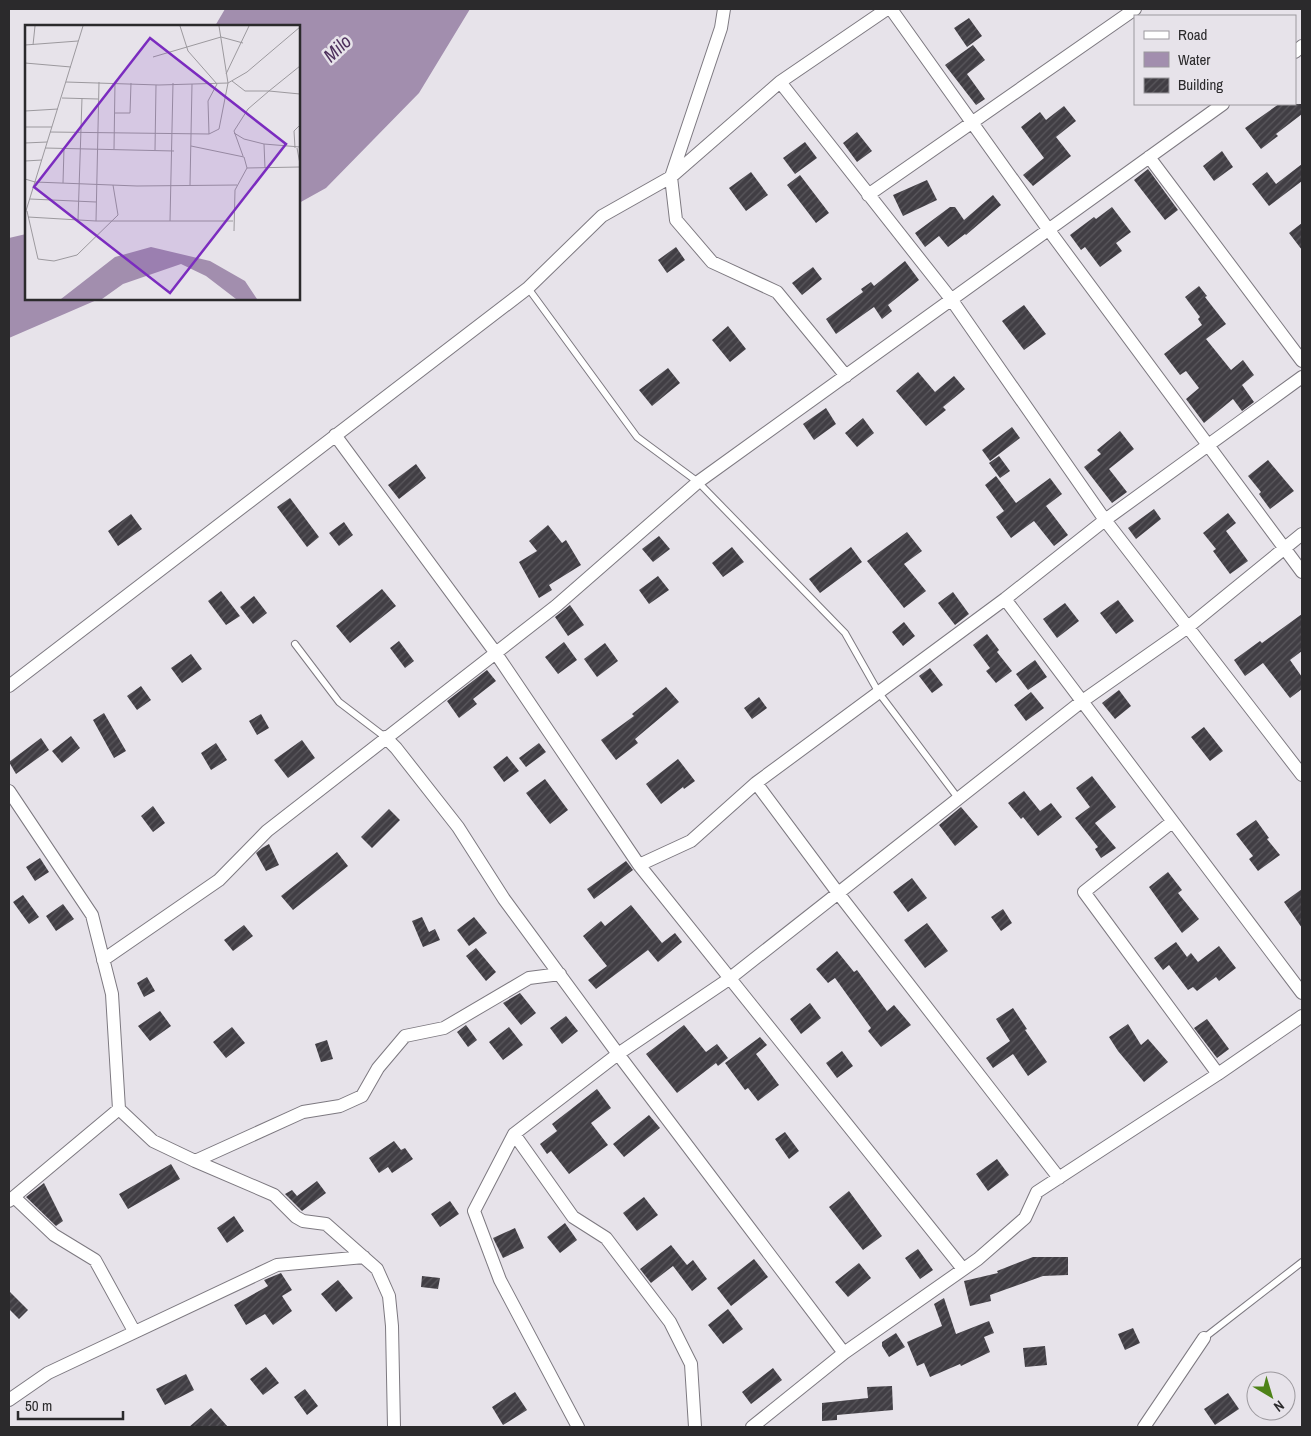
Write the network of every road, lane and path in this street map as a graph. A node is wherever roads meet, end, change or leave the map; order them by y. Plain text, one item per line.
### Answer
1 (724, 9) edge
2 (887, 9) edge
3 (891, 9) edge
4 (1135, 9) edge
5 (780, 82) junction
6 (1222, 105) edge
7 (972, 123) junction
8 (1149, 157) junction
9 (671, 177) junction
10 (868, 195) junction
11 (1048, 229) junction
12 (528, 288) junction
13 (951, 299) junction
14 (1302, 361) edge
15 (846, 376) junction
16 (1302, 377) edge
17 (335, 434) junction
18 (1208, 445) junction
19 (698, 482) junction
20 (1106, 520) junction
21 (1302, 534) edge
22 (1285, 547) junction
23 (1302, 572) edge
24 (1005, 599) junction
25 (1188, 626) junction
26 (295, 644) dead end
27 (495, 652) junction
28 (9, 686) edge
29 (879, 694) junction
30 (1081, 702) junction
31 (385, 737) junction
32 (1302, 775) edge
33 (756, 783) junction
34 (9, 790) edge
35 (958, 798) junction
36 (1172, 822) junction
37 (639, 865) junction
38 (838, 893) junction
39 (103, 960) junction
40 (560, 974) junction
41 (729, 979) junction
42 (1302, 993) edge
43 (1302, 1016) edge
44 (618, 1054) junction
45 (1218, 1074) junction
46 (119, 1109) junction
47 (514, 1134) junction
48 (195, 1161) junction
49 (1059, 1178) junction
50 (11, 1199) edge
51 (364, 1258) junction
52 (1302, 1262) edge
53 (963, 1270) junction
54 (134, 1331) junction
55 (1204, 1338) joint
56 (844, 1353) junction
57 (9, 1400) edge
58 (394, 1427) edge
59 (578, 1427) edge
60 (695, 1427) edge
61 (752, 1427) edge
62 (1144, 1427) edge

1 - 9 street
2 - 5 street
3 - 7 street
4 - 7 street
5 - 9 street
5 - 10 street
6 - 8 street
7 - 10 street
7 - 11 street
8 - 11 street
8 - 14 street
9 - 12 street
9 - 15 street
10 - 13 street
11 - 13 street
11 - 18 street
12 - 17 street
12 - 19 lane
13 - 15 street
13 - 20 street
15 - 19 street
16 - 18 street
17 - 27 street
17 - 28 street
18 - 20 street
18 - 22 street
19 - 27 street
19 - 29 lane
20 - 24 street
20 - 25 street
21 - 22 street
22 - 23 street
22 - 25 street
24 - 29 street
24 - 30 street
25 - 30 street
25 - 32 street
26 - 31 lane
27 - 31 street
27 - 37 street
29 - 33 street
29 - 35 lane
30 - 35 street
30 - 36 street
31 - 39 street
31 - 40 street
33 - 37 street
33 - 38 street
34 - 39 street
35 - 38 street
36 - 42 street
36 - 45 street
37 - 41 street
38 - 41 street
38 - 49 street
39 - 46 street
40 - 44 street
40 - 48 street
41 - 44 street
41 - 53 street
43 - 45 street
44 - 47 street
44 - 56 street
45 - 49 street
46 - 48 street
46 - 50 street
47 - 59 street
47 - 60 street
48 - 51 street
49 - 53 street
50 - 54 street
51 - 54 street
51 - 58 street
52 - 55 lane
53 - 56 street
54 - 57 street
55 - 62 street
56 - 61 street

